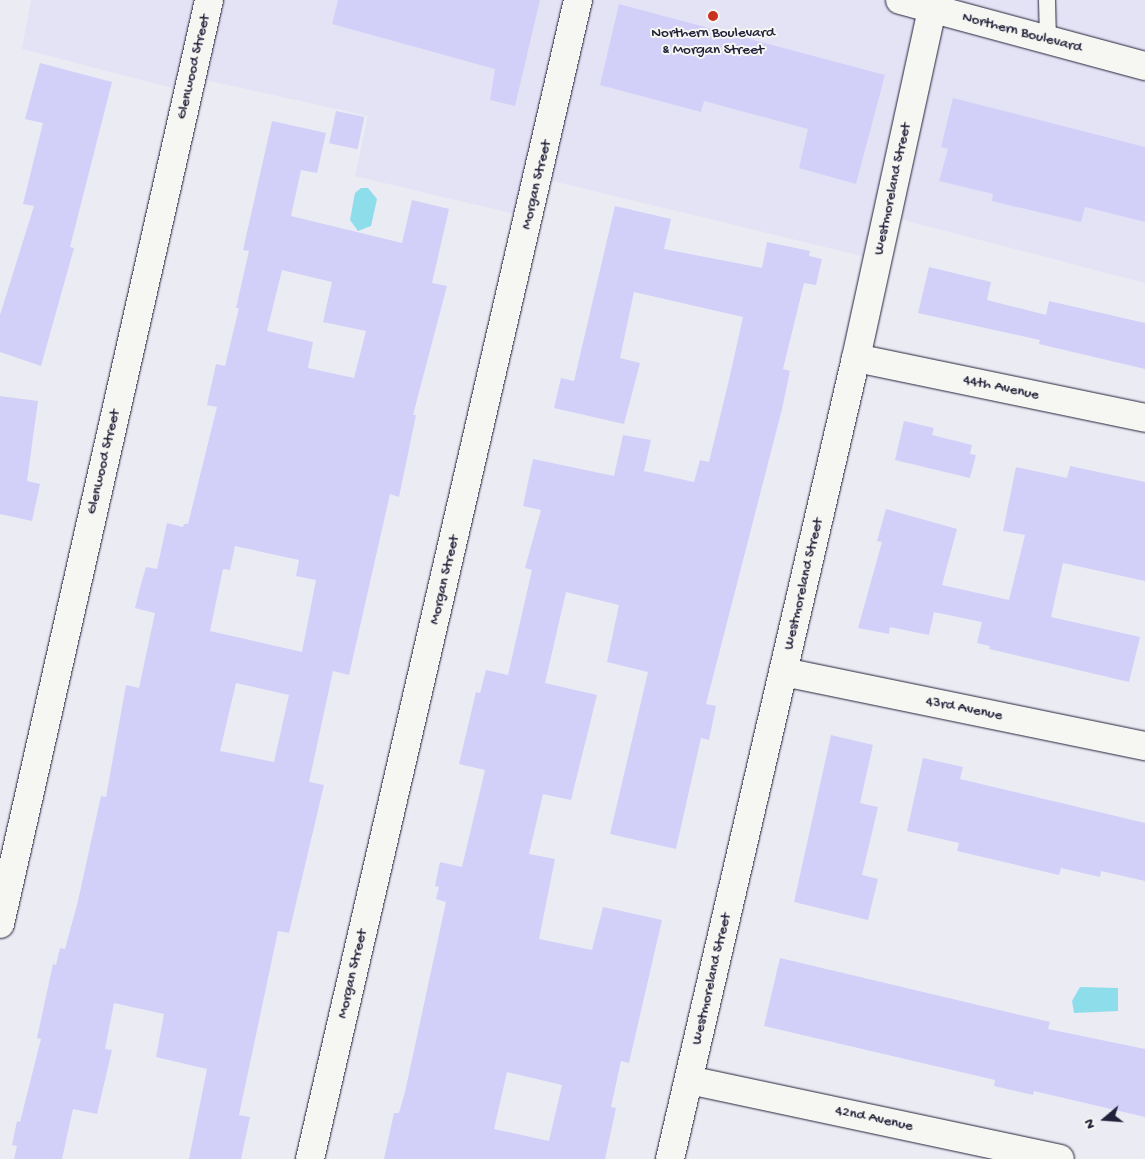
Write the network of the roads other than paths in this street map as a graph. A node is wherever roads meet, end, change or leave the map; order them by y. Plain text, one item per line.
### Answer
1 (209, 0) edge
2 (578, 0) edge
3 (900, 0) edge
4 (1047, 0) edge
5 (932, 8) junction
6 (1048, 40) junction
7 (1145, 66) edge
8 (856, 358) junction
9 (1145, 418) edge
10 (784, 672) junction
11 (1145, 746) edge
12 (0, 924) edge
13 (688, 1080) junction
14 (310, 1159) edge
15 (670, 1159) edge
16 (1060, 1159) edge

1 - 12 street, Glenwood Street
2 - 14 street, Morgan Street
3 - 5 street, Northern Boulevard
4 - 6 lane
5 - 6 street, Northern Boulevard
5 - 8 street, Westmoreland Street
6 - 7 street, Northern Boulevard
8 - 9 street, 44th Avenue
8 - 10 street, Westmoreland Street
10 - 11 street, 43rd Avenue
10 - 13 street, Westmoreland Street
13 - 15 street, Westmoreland Street
13 - 16 street, 42nd Avenue

